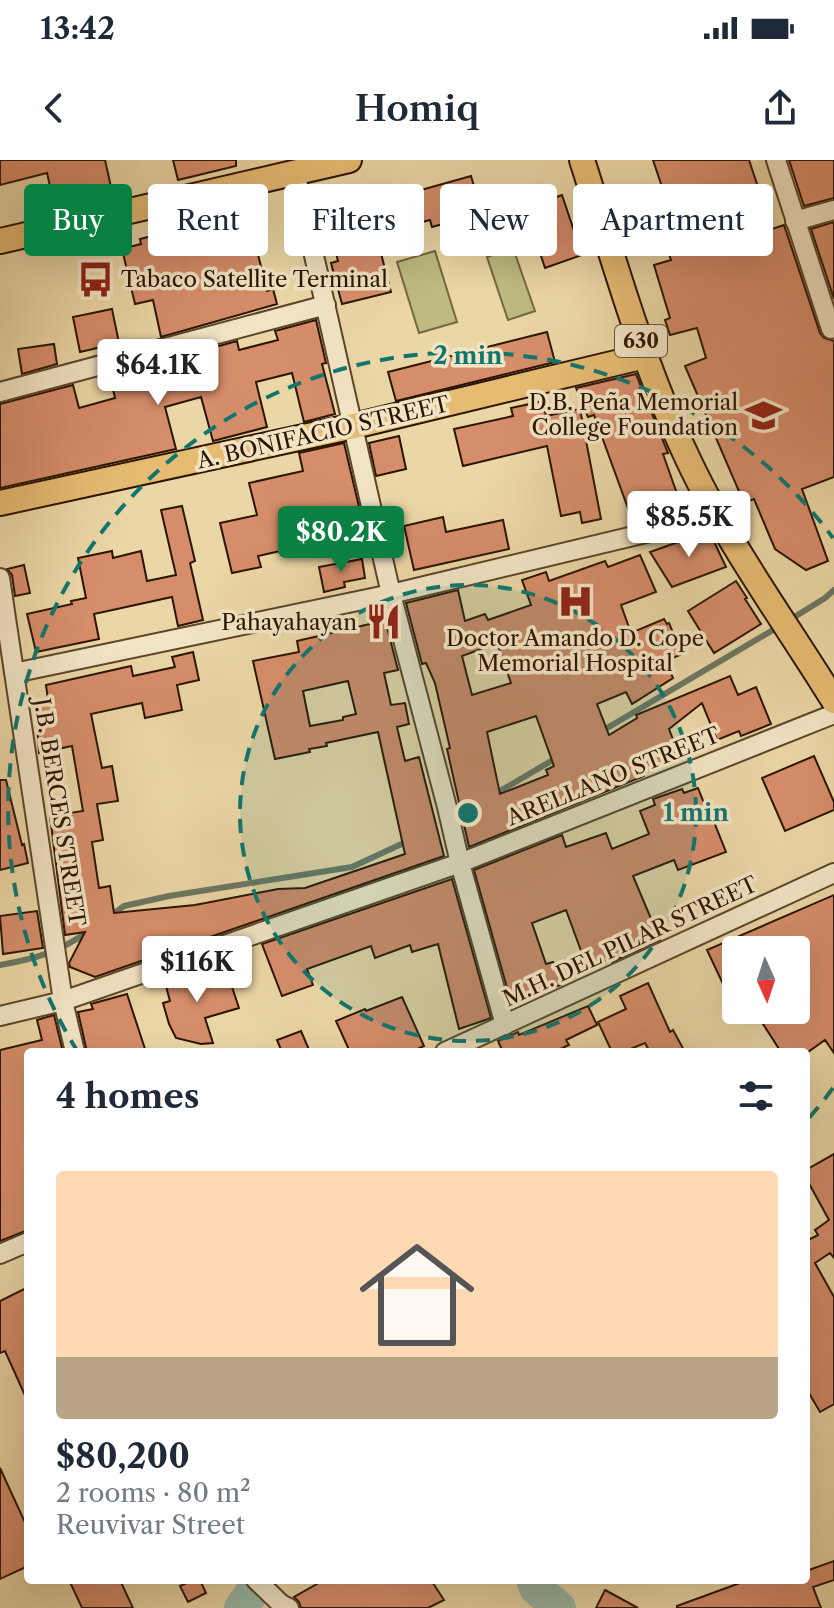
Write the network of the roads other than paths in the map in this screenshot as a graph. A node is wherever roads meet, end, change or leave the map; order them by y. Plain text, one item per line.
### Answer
1 (349, 160) edge
2 (582, 160) edge
3 (776, 160) edge
4 (295, 172) junction
5 (834, 210) edge
6 (795, 221) junction
7 (0, 241) edge
8 (326, 305) junction
9 (834, 328) edge
10 (645, 356) junction
11 (0, 392) edge
12 (354, 426) junction
13 (0, 503) edge
14 (717, 516) junction
15 (0, 578) edge
16 (391, 594) junction
17 (14, 673) junction
18 (834, 701) edge
19 (834, 714) edge
20 (460, 863) junction
21 (834, 873) edge
22 (63, 1001) junction
23 (0, 1016) edge
24 (505, 1025) junction
25 (74, 1048) edge
26 (454, 1048) edge
27 (24, 1244) edge
28 (0, 1254) edge
29 (260, 1584) edge
30 (285, 1606) edge

1 - 4 main road
2 - 10 main road, 630
3 - 6 street
4 - 7 main road
4 - 8 street
5 - 6 street
6 - 9 street
8 - 11 street
8 - 12 street
10 - 12 main road, A. BONIFACIO STREET
10 - 14 main road, 630
12 - 13 main road, A. BONIFACIO STREET
12 - 16 street
14 - 16 street
14 - 18 main road, 630
15 - 17 street, J.B. BERCES STREET
16 - 17 street
16 - 20 street
17 - 22 street, J.B. BERCES STREET
19 - 20 street, ARELLANO STREET
20 - 22 street, ARELLANO STREET
20 - 24 street
21 - 24 street, M.H. DEL PILAR STREET
22 - 23 street, ARELLANO STREET
22 - 25 street, J.B. BERCES STREET
24 - 26 street, M.H. DEL PILAR STREET
27 - 28 street
29 - 30 street

